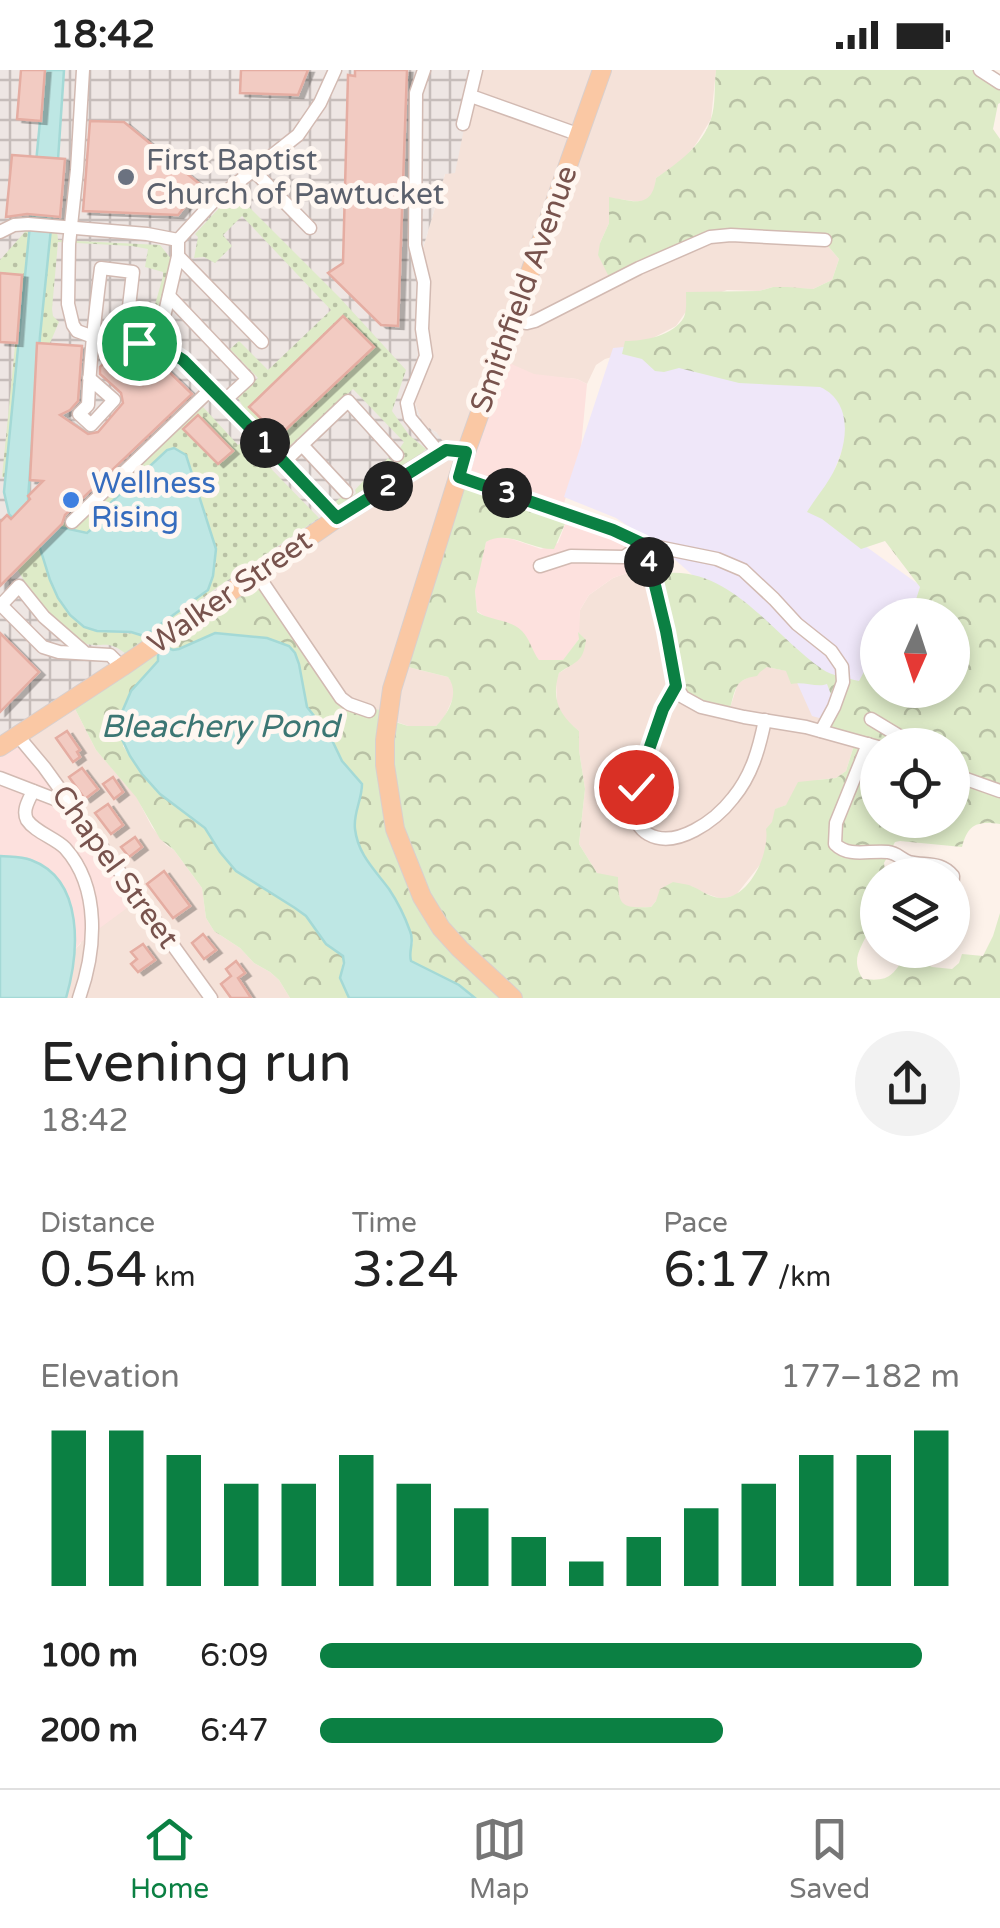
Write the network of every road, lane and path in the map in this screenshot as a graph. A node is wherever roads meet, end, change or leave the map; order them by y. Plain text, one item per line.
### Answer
1 (82, 70) edge
2 (334, 70) edge
3 (424, 70) edge
4 (476, 70) edge
5 (602, 70) edge
6 (980, 70) edge
7 (1000, 83) edge
8 (470, 96) junction
9 (463, 124) dead end
10 (580, 134) junction
11 (253, 170) junction
12 (71, 228) junction
13 (310, 228) dead end
14 (0, 232) edge
15 (178, 240) junction
16 (825, 240) dead end
17 (178, 256) junction
18 (169, 296) junction
19 (513, 322) junction
20 (92, 336) junction
21 (125, 341) junction
22 (262, 342) dead end
23 (157, 347) junction
24 (90, 378) dead end
25 (212, 388) junction
26 (224, 402) junction
27 (302, 445) junction
28 (466, 452) junction
29 (440, 454) junction
30 (397, 455) dead end
31 (284, 462) junction
32 (459, 477) junction
33 (346, 492) dead end
34 (337, 518) junction
35 (72, 522) dead end
36 (643, 544) junction
37 (540, 566) dead end
38 (257, 574) junction
39 (0, 604) edge
40 (85, 652) junction
41 (122, 667) junction
42 (676, 686) junction
43 (369, 710) dead end
44 (871, 719) dead end
45 (765, 720) junction
46 (886, 728) edge
47 (821, 730) junction
48 (18, 736) junction
49 (860, 742) edge
50 (0, 747) edge
51 (860, 773) edge
52 (0, 778) edge
53 (970, 780) edge
54 (33, 790) junction
55 (1000, 791) edge
56 (70, 806) junction
57 (900, 858) edge
58 (79, 998) edge
59 (211, 998) edge
60 (514, 998) edge

1 - 12 street
2 - 11 street
3 - 29 street
4 - 8 street
5 - 10 main road, Smithfield Avenue
6 - 7 street
8 - 9 street
8 - 10 street
10 - 19 main road, Smithfield Avenue
11 - 13 street
11 - 15 street
12 - 14 street
12 - 15 street
12 - 20 street
15 - 17 street
16 - 19 street
17 - 18 street
17 - 22 street
18 - 23 street
18 - 26 street
19 - 28 main road, Smithfield Avenue
20 - 21 street
20 - 21 street
20 - 24 street
21 - 23 street
23 - 25 street
25 - 26 street
25 - 35 street
26 - 31 street
27 - 30 street
27 - 31 street
27 - 33 street
28 - 29 main road, Walker Street
28 - 32 main road, Smithfield Avenue
29 - 34 main road, Walker Street
31 - 34 street
32 - 36 street
32 - 60 main road, Smithfield Avenue
34 - 38 main road, Walker Street
36 - 37 street
36 - 42 street
36 - 47 street
38 - 41 main road, Walker Street
38 - 43 street
39 - 40 street
39 - 40 street
40 - 41 street
41 - 48 main road, Walker Street
42 - 45 street
42 - 45 street
44 - 46 street
45 - 47 street
47 - 49 street
48 - 50 main road, Walker Street
48 - 56 street, Chapel Street
51 - 57 street
52 - 54 street
53 - 55 street
54 - 56 street
54 - 58 street
56 - 59 street, Chapel Street

